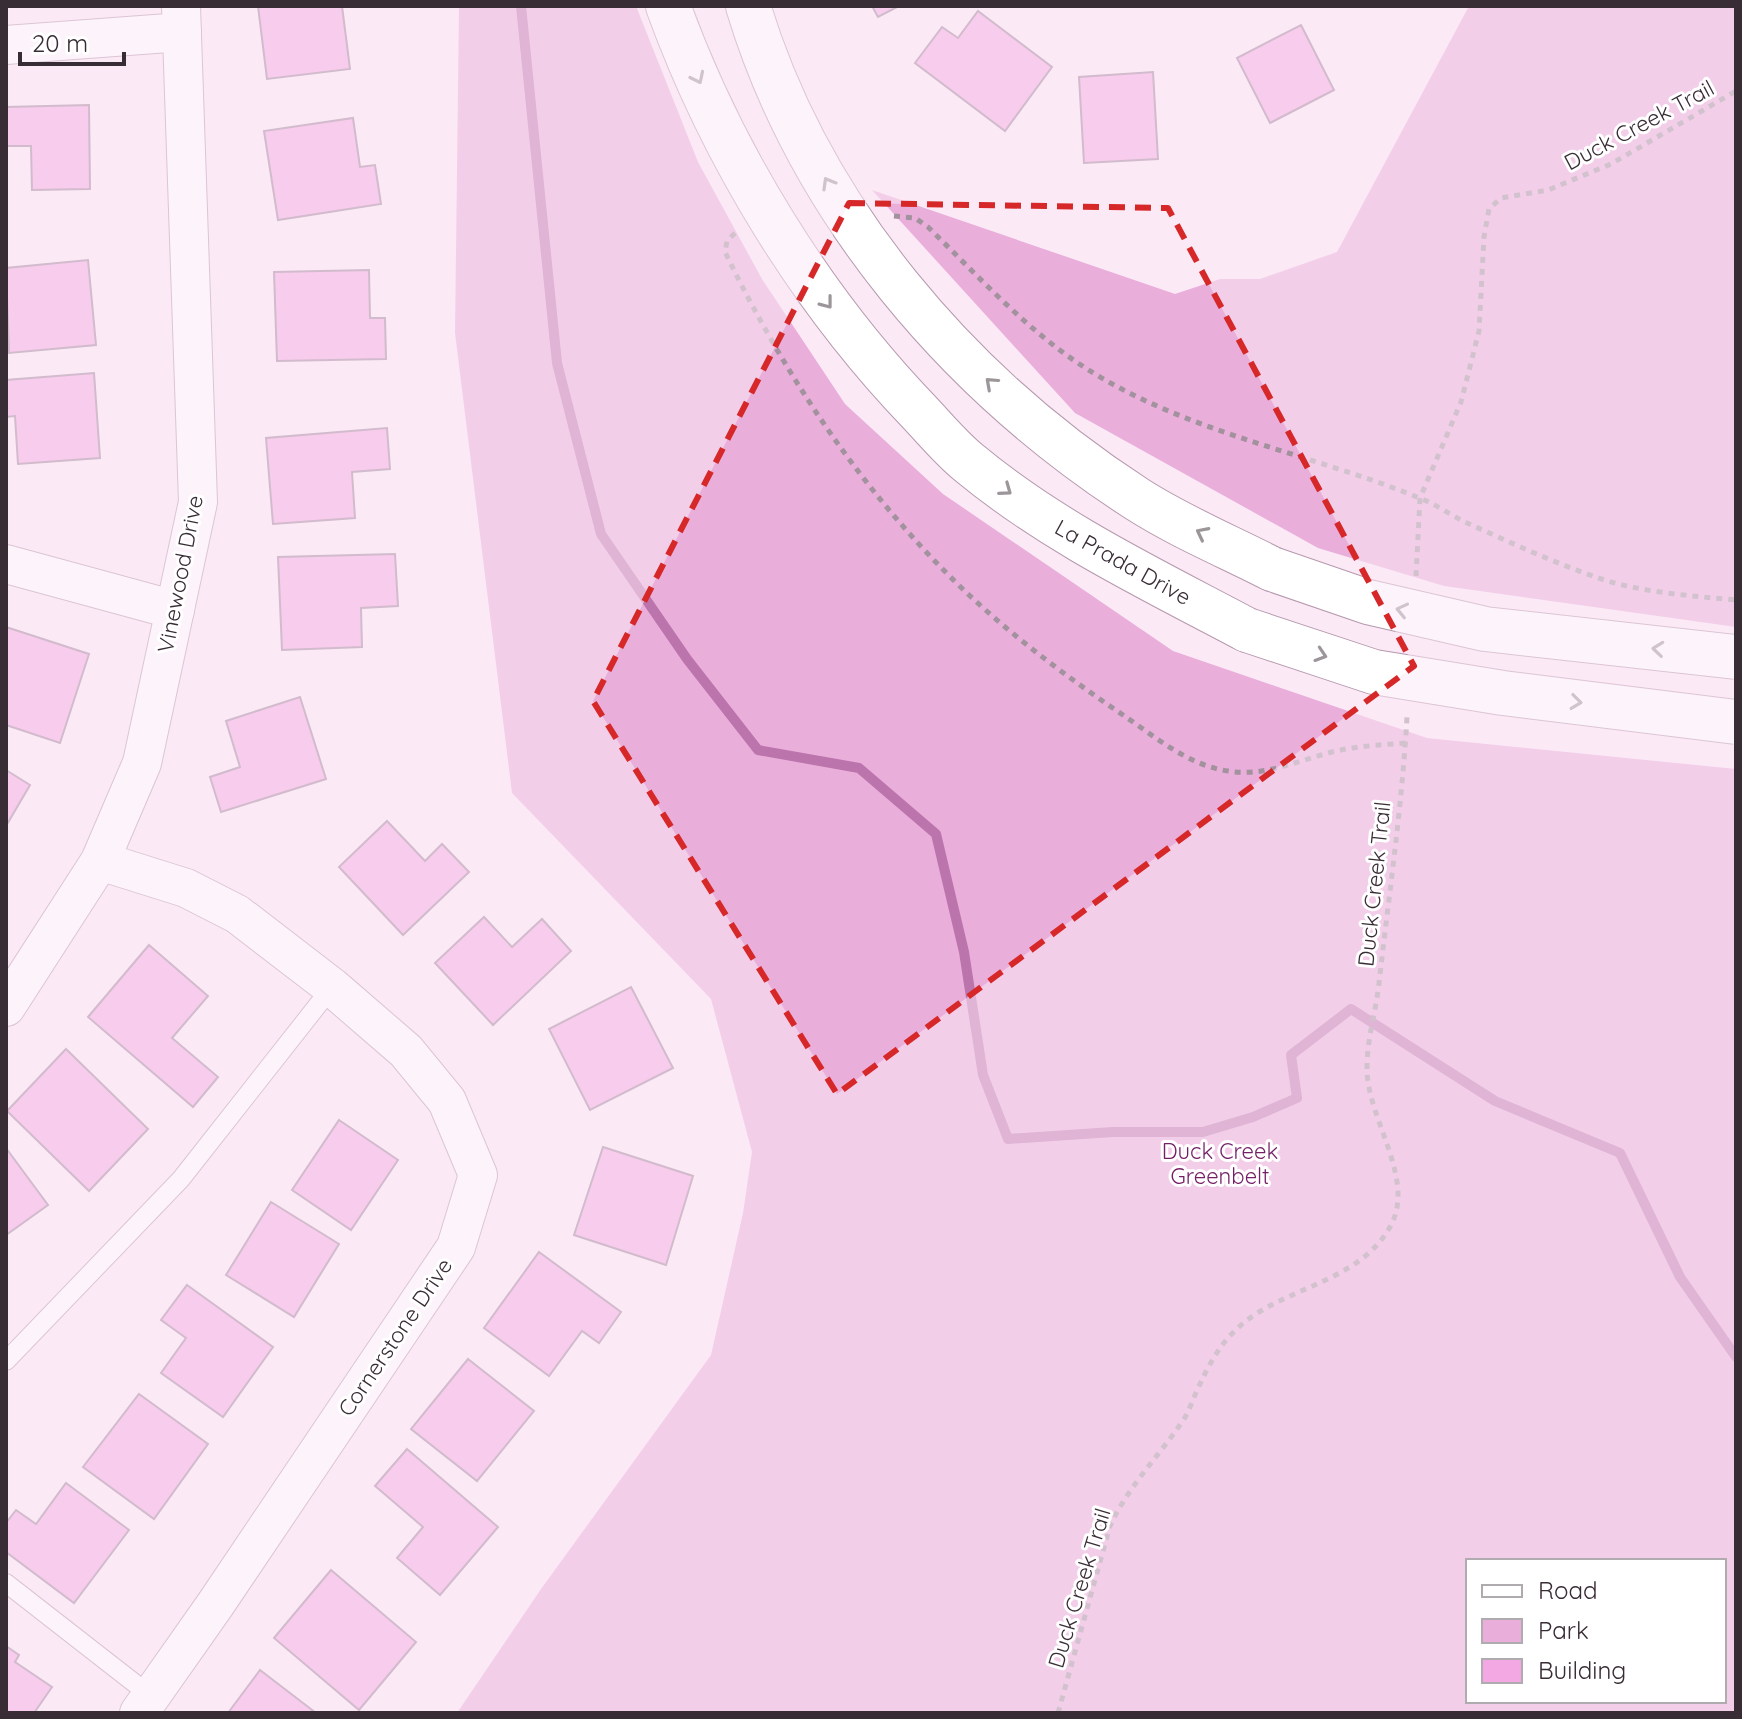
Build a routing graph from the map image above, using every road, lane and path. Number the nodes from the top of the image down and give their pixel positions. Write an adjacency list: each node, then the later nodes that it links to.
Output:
1 (668, 6): 15 (main road, La Prada Drive, one-way to 15, bridge)
2 (748, 6): 13 (main road, one-way to 2, bridge)
3 (182, 19): 4 (street); 12 (street, Vinewood Drive)
4 (6, 45)
5 (1736, 91): 8 (path, Duck Creek Trail)
6 (893, 215): 8 (path)
7 (738, 230): 16 (path)
8 (1420, 498): 10 (path, Duck Creek Trail); 11 (path)
9 (6, 564): 12 (street)
10 (1415, 590)
11 (1736, 600)
12 (175, 610): 17 (street, Vinewood Drive)
13 (1736, 657)
14 (1408, 712): 16 (path, Duck Creek Trail)
15 (1736, 722)
16 (1406, 743): 23 (path, Duck Creek Trail)
17 (100, 861): 18 (street, Cornerstone Drive); 19 (street, Vinewood Drive)
18 (332, 987): 20 (lane); 22 (street, Cornerstone Drive)
19 (6, 1007)
20 (6, 1361)
21 (6, 1583): 22 (lane)
22 (145, 1704)
23 (1058, 1713)

